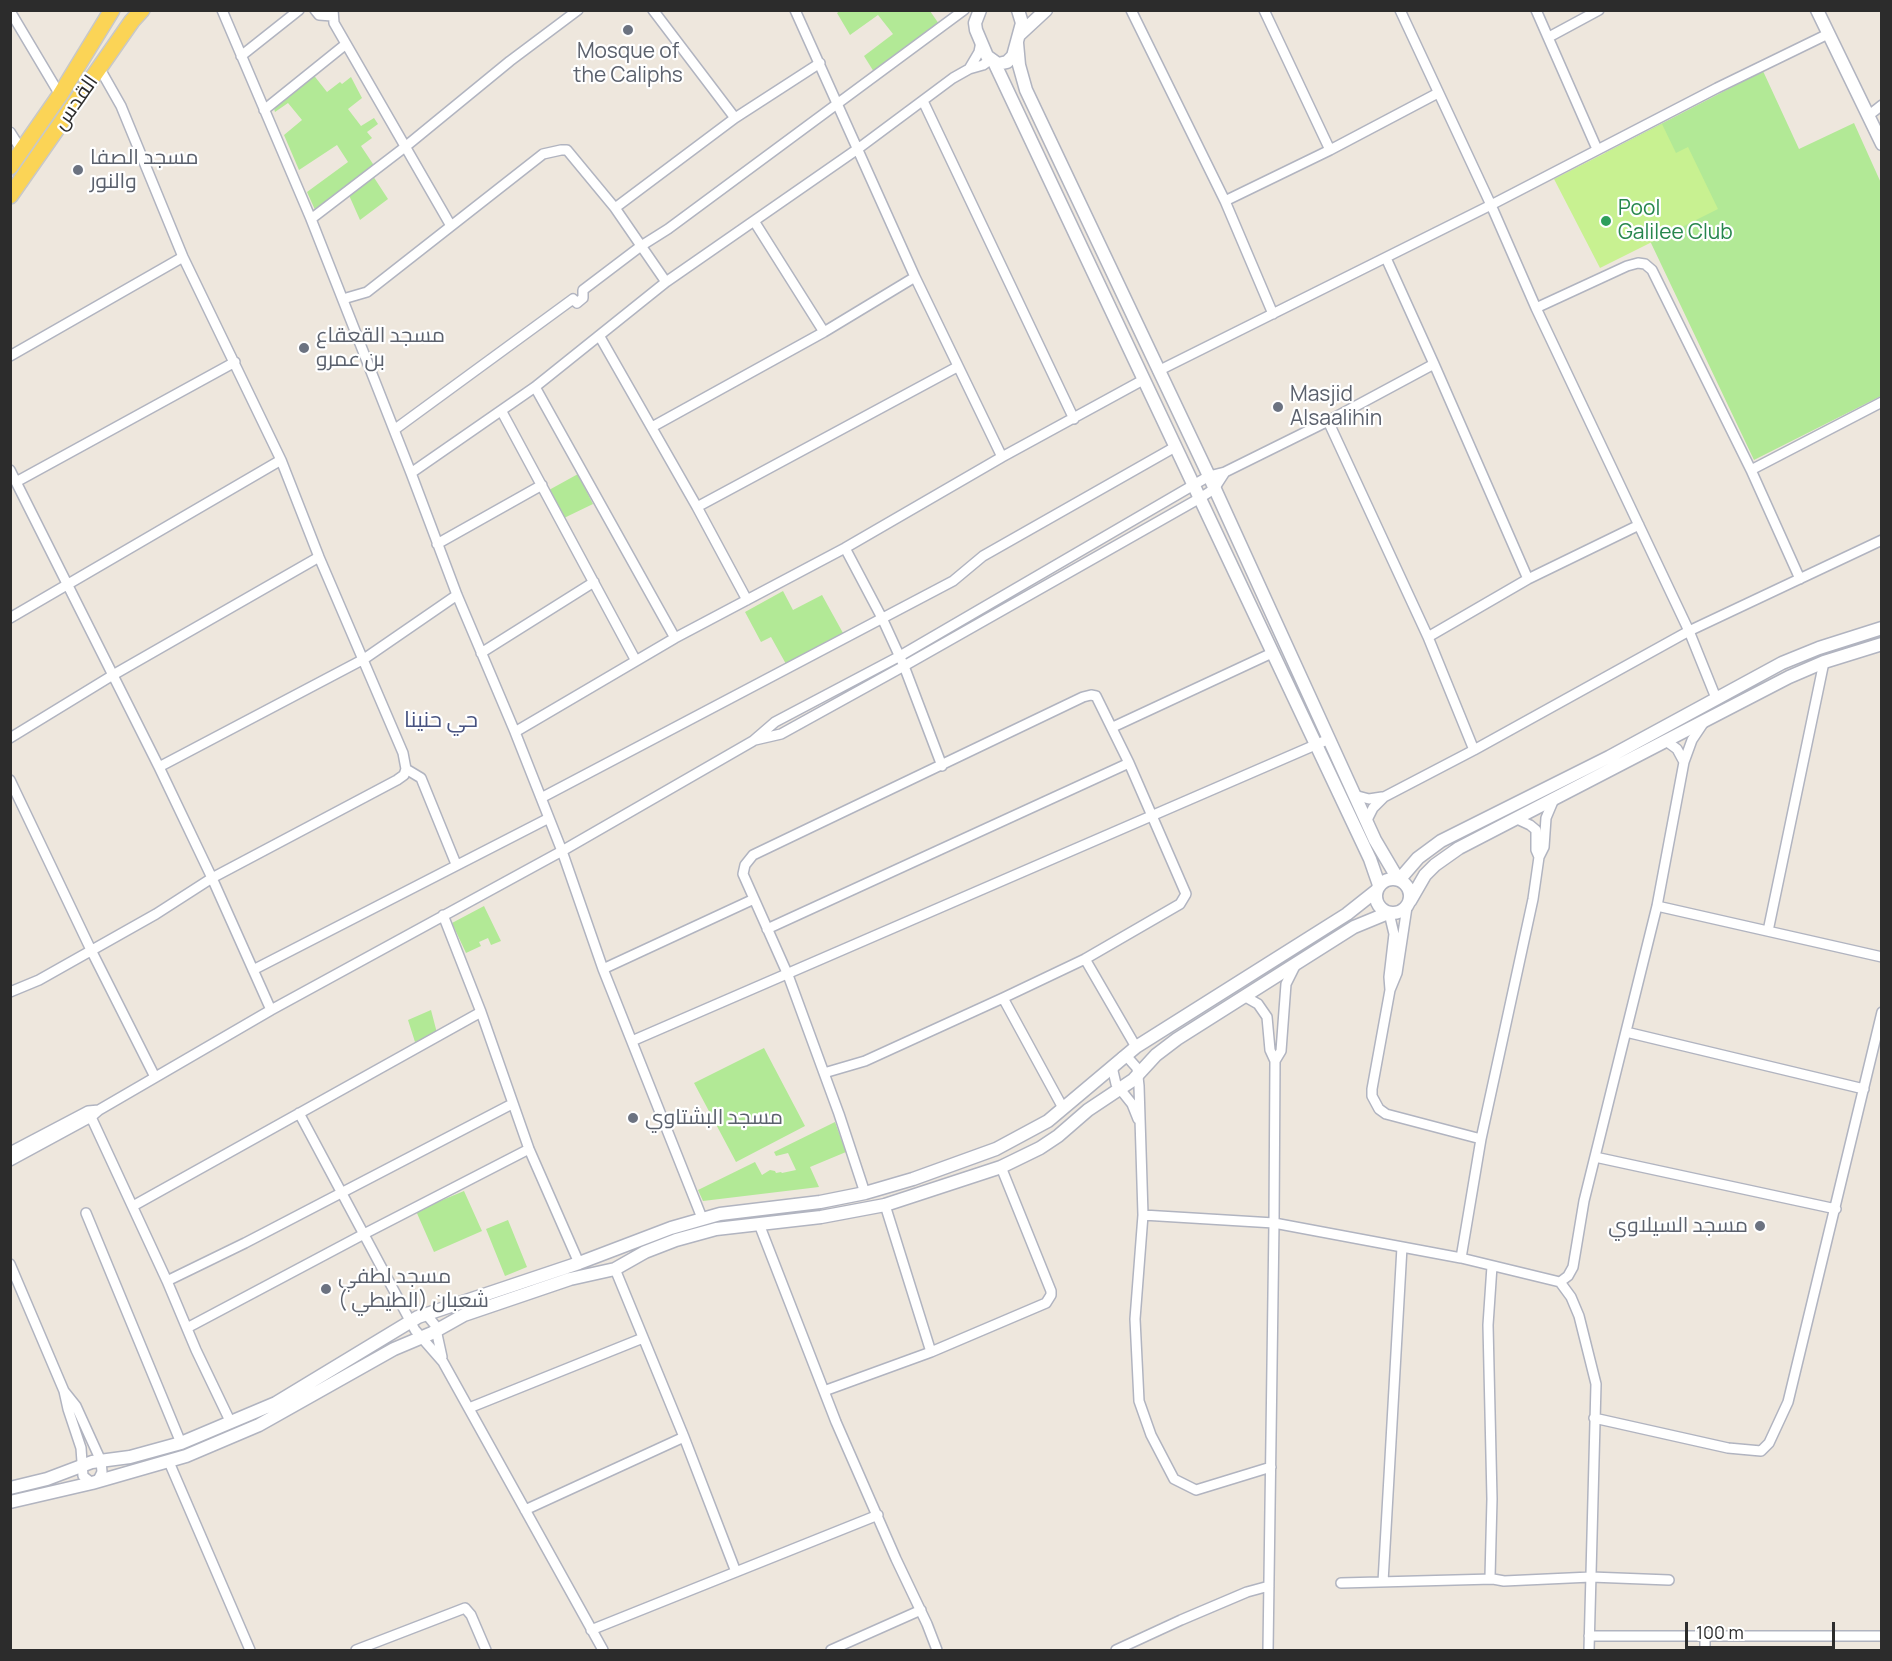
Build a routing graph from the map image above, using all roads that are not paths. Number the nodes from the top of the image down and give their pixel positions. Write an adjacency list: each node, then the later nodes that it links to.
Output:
1 (142, 10): 21 (main road, القدس)
2 (300, 10): 28 (street)
3 (315, 10): 20 (street)
4 (578, 10): 43 (street)
5 (653, 10): 40 (street)
6 (795, 10): 30 (street)
7 (964, 10): 36 (street)
8 (969, 10): 22 (street)
9 (980, 10): 22 (street)
10 (1018, 10): 25 (street)
11 (1046, 10): 25 (street)
12 (1131, 10): 50 (street)
13 (1264, 10): 46 (street)
14 (1400, 10): 33 (street)
15 (1536, 10): 24 (street)
16 (1599, 10): 24 (street)
17 (1817, 10): 23 (street)
18 (10, 11): 34 (street)
19 (222, 11): 28 (street)
20 (333, 13): 27 (street)
21 (114, 20): 31 (main road, القدس); 34 (main road, القدس)
22 (976, 30): 26 (street)
23 (1828, 34): 39 (street); 45 (street)
24 (1549, 37): 45 (street)
25 (1017, 39): 29 (street); 70 (street)
26 (981, 42): 29 (street); 32 (street)
27 (346, 44): 38 (street); 43 (street)
28 (241, 56): 38 (street)
29 (992, 61): 32 (street); 71 (street)
30 (820, 63): 36 (street); 40 (street)
31 (100, 69): 49 (main road, القدس); 57 (street)
32 (969, 69): 35 (street)
33 (1438, 93): 46 (street); 51 (street)
34 (60, 95): 47 (main road, القدس)
35 (923, 101): 44 (street); 75 (street)
36 (838, 102): 44 (street); 56 (street)
37 (1881, 105): 39 (street)
38 (264, 110): 53 (street)
39 (1868, 116): 42 (street)
40 (735, 118): 52 (street)
41 (10, 132): 47 (street)
42 (1881, 144)
43 (405, 147): 53 (street); 55 (street)
44 (858, 148): 54 (street); 59 (street)
45 (1597, 149): 51 (street)
46 (1330, 150): 50 (street)
47 (22, 151): 48 (main road, القدس)
48 (10, 167)
49 (10, 196)
50 (1225, 201): 63 (street)
51 (1491, 205): 58 (street); 62 (street)
52 (615, 208): 55 (street); 56 (street)
53 (311, 219): 61 (street)
54 (754, 221): 60 (street); 64 (street)
55 (452, 226): 61 (street)
56 (641, 246): 60 (street); 78 (street)
57 (183, 257): 66 (street); 67 (street)
58 (1386, 258): 63 (street); 68 (street)
59 (915, 277): 64 (street); 69 (street)
60 (666, 282): 65 (street)
61 (343, 299): 78 (street)
62 (1536, 308): 83 (street); 94 (street)
63 (1273, 314): 70 (street)
64 (824, 332): 77 (street)
65 (600, 337): 72 (street); 77 (street)
66 (10, 356)
67 (235, 362): 81 (street); 88 (street)
68 (1434, 364): 76 (street); 99 (street)
69 (957, 367): 80 (street); 93 (street)
70 (1158, 372): 86 (street)
71 (1143, 380): 75 (street); 79 (street)
72 (535, 387): 74 (street); 110 (street)
73 (1881, 402): 83 (street)
74 (502, 412): 84 (street); 87 (street)
75 (1074, 418): 80 (street)
76 (1328, 421): 85 (street); 109 (street)
77 (652, 427): 93 (street)
78 (394, 430): 84 (street)
79 (1175, 447): 89 (street); 106 (street)
80 (1002, 457): 97 (street)
81 (281, 460): 98 (street); 102 (street)
82 (10, 470): 88 (street)
83 (1751, 470): 100 (street)
84 (411, 472): 96 (street)
85 (1225, 472): 86 (street); 90 (street)
86 (1209, 476): 89 (street); 90 (street)
87 (542, 485): 96 (street); 101 (street)
88 (18, 486): 91 (street); 102 (street)
89 (1194, 486): 92 (street); 114 (street)
90 (1214, 489): 92 (street); 125 (street)
91 (10, 496)
92 (1200, 498): 113 (street); 118 (street)
93 (697, 507): 104 (street)
94 (1639, 525): 99 (street); 108 (street)
95 (1881, 540): 100 (street)
96 (438, 544): 103 (street)
97 (845, 548): 104 (street); 106 (street)
98 (320, 557): 115 (street); 119 (street)
99 (1528, 579): 109 (street)
100 (1800, 579): 108 (street)
101 (594, 582): 112 (street); 116 (street)
102 (67, 585): 105 (street); 119 (street)
103 (457, 595): 112 (street); 115 (street)
104 (747, 600): 110 (street)
105 (10, 618)
106 (882, 618): 114 (street); 138 (street)
107 (1881, 628): 120 (street)
108 (1689, 631): 120 (street); 129 (street)
109 (1428, 637): 129 (street)
110 (675, 638): 116 (street)
111 (1881, 644): 117 (street)
112 (482, 653): 123 (street)
113 (1272, 653): 122 (street); 128 (street)
114 (900, 656): 118 (street); 126 (street)
115 (364, 659): 133 (street); 134 (street)
116 (636, 661): 123 (street)
117 (1824, 662): 121 (street); 157 (street)
118 (904, 666): 126 (street); 132 (street)
119 (113, 675): 124 (street); 133 (street)
120 (1716, 698): 149 (street)
121 (1705, 721): 127 (street); 130 (street)
122 (1113, 727): 131 (street); 132 (street)
123 (515, 732): 138 (street)
124 (10, 738)
125 (1329, 739): 128 (street); 136 (street)
126 (753, 741): 145 (street)
127 (1666, 741): 130 (street); 139 (street)
128 (1315, 745): 140 (street); 141 (street)
129 (1474, 750): 137 (street)
130 (1684, 762): 153 (street)
131 (1129, 763): 141 (street); 156 (street)
132 (942, 766): 151 (street)
133 (159, 767): 148 (street)
134 (406, 769): 147 (street); 148 (street)
135 (10, 780): 158 (street)
136 (1354, 795): 137 (street); 140 (street); 144 (street)
137 (1384, 797): 144 (street)
138 (541, 798): 142 (street)
139 (1554, 799): 143 (street); 146 (street)
140 (1342, 800): 144 (street)
141 (1153, 817): 160 (street); 164 (street)
142 (549, 818): 145 (street); 147 (street)
143 (1517, 819): 146 (street); 152 (street)
144 (1361, 825): 149 (street); 150 (street)
145 (562, 851): 155 (street); 162 (street)
146 (1539, 857): 188 (street)
147 (456, 864): 163 (street)
148 (212, 878): 158 (street); 163 (street)
149 (1399, 880): 150 (street); 152 (street)
150 (1378, 888): 154 (street); 174 (street)
151 (754, 899): 156 (street); 162 (street)
152 (1408, 904): 154 (street); 165 (street)
153 (1657, 906): 157 (street); 172 (street)
154 (1388, 913): 161 (street); 165 (street)
155 (443, 915): 169 (street); 170 (street)
156 (767, 929): 164 (street)
157 (1768, 932): 159 (street)
158 (91, 951): 166 (street); 179 (street)
159 (1881, 957)
160 (1085, 959): 168 (street); 174 (street)
161 (1295, 965): 167 (street); 176 (street)
162 (603, 969): 173 (street)
163 (253, 970): 169 (street)
164 (788, 975): 173 (street); 177 (street)
165 (1390, 990): 188 (street)
166 (10, 993)
167 (1244, 996): 176 (street); 178 (street)
168 (1003, 998): 177 (street); 183 (street)
169 (271, 1010): 179 (street)
170 (481, 1012): 182 (street); 185 (street)
171 (1881, 1012): 181 (street)
172 (1626, 1032): 181 (street); 191 (street)
173 (632, 1041): 201 (street)
174 (1136, 1047): 175 (street)
175 (1118, 1061): 178 (street); 180 (street); 183 (street)
176 (1275, 1061): 202 (street)
177 (824, 1073): 195 (street)
178 (1138, 1074): 180 (street); 187 (street)
179 (155, 1077): 184 (street)
180 (1120, 1089): 187 (street); 193 (street)
181 (1864, 1089): 198 (street)
182 (512, 1104): 189 (street); 194 (street)
183 (1064, 1108): 195 (street)
184 (99, 1110): 186 (street); 190 (street)
185 (299, 1113): 194 (street); 197 (street)
186 (91, 1117): 192 (street); 197 (street)
187 (1139, 1121): 200 (street)
188 (1481, 1139): 207 (street)
189 (530, 1149): 204 (street); 208 (street)
190 (10, 1152)
191 (1595, 1157): 198 (street); 213 (street)
192 (10, 1161)
193 (1001, 1167): 196 (street); 220 (street)
194 (341, 1192): 204 (street); 212 (street)
195 (865, 1193): 201 (street)
196 (885, 1205): 203 (street); 220 (street)
197 (133, 1206): 212 (street)
198 (1836, 1209): 225 (street)
199 (86, 1213): 228 (street)
200 (1143, 1215): 202 (street); 232 (street)
201 (702, 1218): 206 (street)
202 (1274, 1223): 205 (street); 232 (street)
203 (759, 1224): 211 (street); 223 (street)
204 (364, 1234): 215 (street); 216 (street)
205 (1402, 1247): 207 (street); 242 (street)
206 (608, 1253): 208 (street); 211 (street); 211 (street)
207 (1461, 1258): 210 (street)
208 (579, 1263): 214 (street)
209 (10, 1264): 222 (street)
210 (1492, 1266): 213 (street); 240 (street)
211 (614, 1269): 217 (street); 219 (street)
212 (167, 1281): 216 (street)
213 (1560, 1282): 225 (street)
214 (426, 1314): 215 (street); 217 (street)
215 (411, 1321): 218 (street); 226 (street)
216 (187, 1328): 226 (street)
217 (436, 1330): 218 (street); 221 (street)
218 (421, 1338): 221 (street); 230 (street)
219 (643, 1338): 224 (street); 227 (street)
220 (931, 1352): 223 (street)
221 (443, 1362): 224 (street)
222 (64, 1390): 229 (street); 231 (street)
223 (824, 1391): 237 (street)
224 (469, 1408): 236 (street)
225 (1594, 1418): 239 (street)
226 (231, 1424): 228 (street)
227 (684, 1437): 236 (street); 238 (street)
228 (182, 1443): 229 (street)
229 (100, 1461): 231 (street); 233 (street)
230 (169, 1462): 233 (street); 250 (street)
231 (82, 1465): 233 (street); 234 (street)
232 (1270, 1467): 244 (street)
233 (95, 1482): 235 (street)
234 (10, 1488)
235 (10, 1502)
236 (525, 1510): 246 (street)
237 (878, 1515): 238 (street); 245 (street)
238 (736, 1572): 246 (street)
239 (1591, 1577): 240 (street); 241 (street); 248 (street)
240 (1493, 1580): 242 (street)
241 (1669, 1580)
242 (1383, 1582): 243 (street)
243 (1341, 1583)
244 (1269, 1586): 256 (street); 257 (street)
245 (921, 1610): 254 (street); 255 (street)
246 (591, 1630): 253 (street)
247 (1705, 1635): 248 (street); 249 (street); 259 (street)
248 (1589, 1636): 258 (street)
249 (1881, 1636)
250 (250, 1650)
251 (356, 1650): 252 (street)
252 (486, 1650)
253 (603, 1650)
254 (831, 1650)
255 (937, 1650)
256 (1116, 1650)
257 (1268, 1650)
258 (1589, 1650)
259 (1705, 1650)

